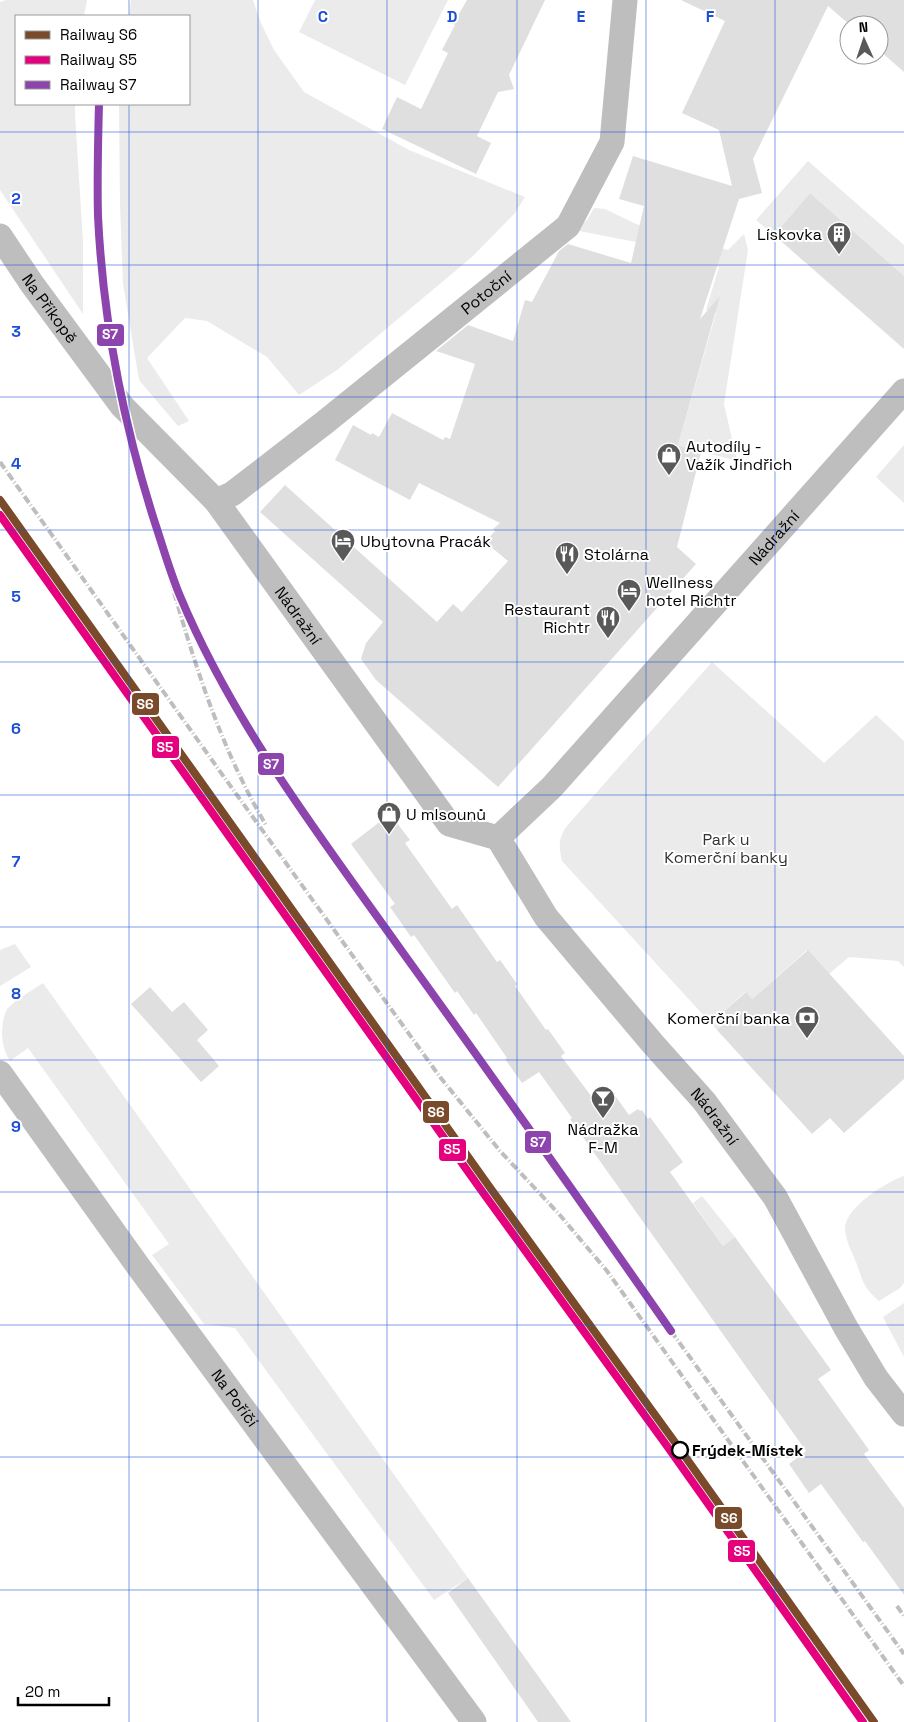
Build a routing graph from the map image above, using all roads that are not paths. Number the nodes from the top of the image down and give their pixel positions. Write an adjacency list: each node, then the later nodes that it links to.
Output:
1 (625, 0): 5 (street, Potoční)
2 (0, 236): 3 (street, Na Příkopě)
3 (101, 379): 5 (street, Nádražní)
4 (904, 391): 6 (street, Nádražní)
5 (216, 501): 6 (street, Nádražní)
6 (498, 838): 8 (street, Nádražní)
7 (0, 1073): 9 (street, Na Poříčí)
8 (904, 1414)
9 (474, 1722)

